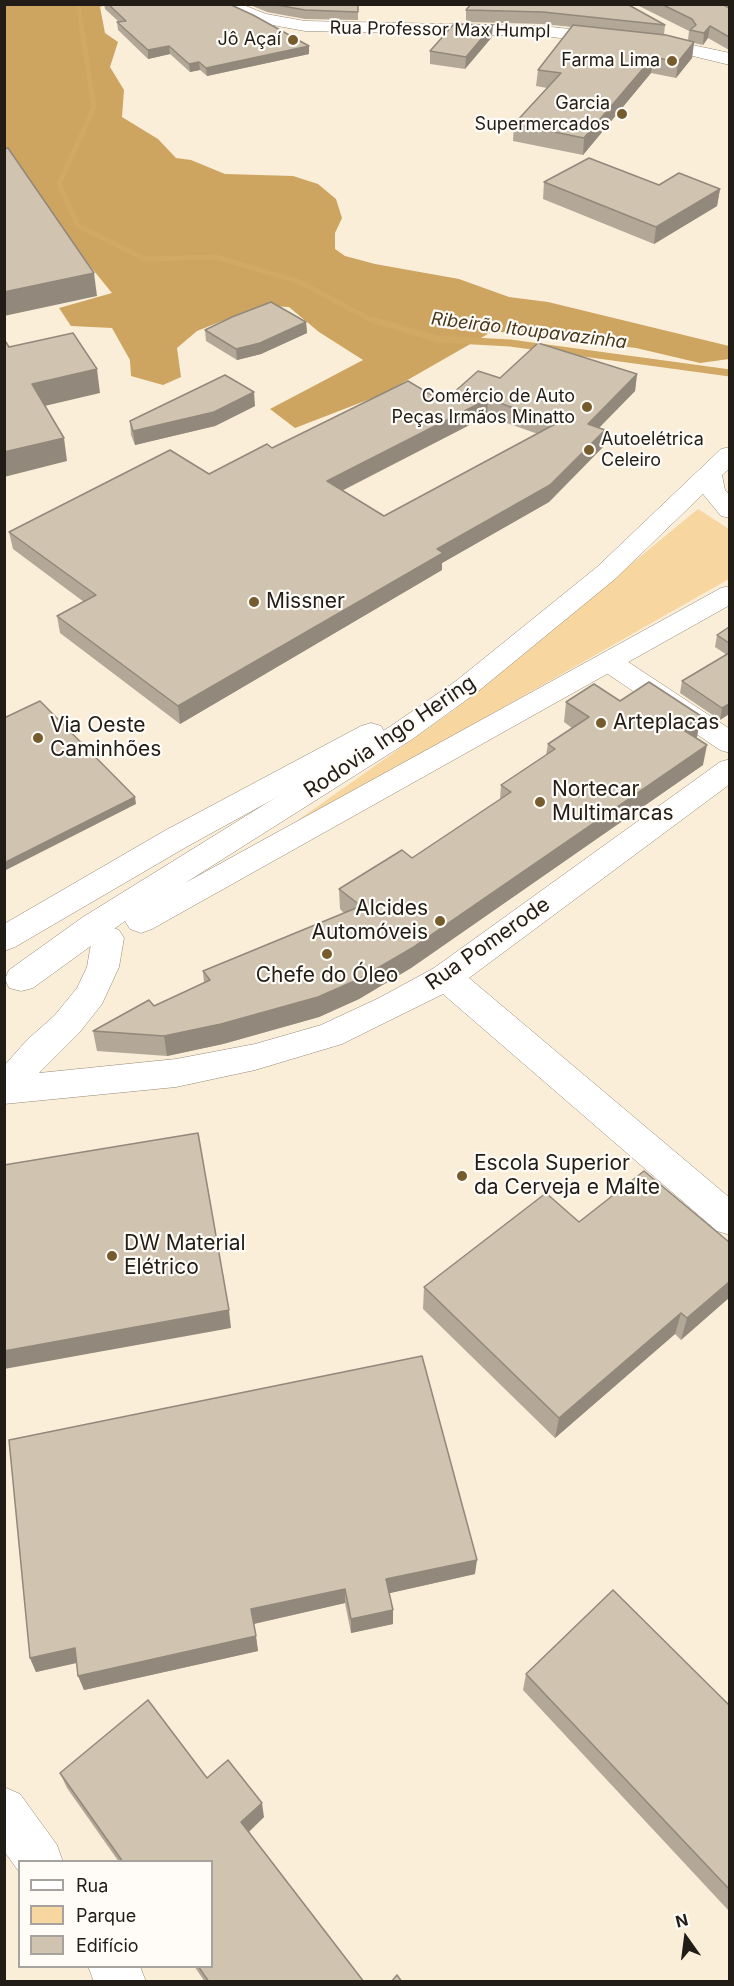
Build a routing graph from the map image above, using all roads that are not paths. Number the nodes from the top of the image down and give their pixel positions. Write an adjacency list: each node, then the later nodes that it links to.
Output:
1 (223, 4): 3 (main road, Rua Professor Max Humpl)
2 (661, 26): 3 (main road)
3 (722, 57)
4 (720, 464): 5 (main road); 14 (main road, Rodovia Ingo Hering)
5 (729, 511)
6 (729, 594): 7 (main road, Rodovia Ingo Hering)
7 (609, 662): 9 (main road); 11 (main road, Rodovia Ingo Hering)
8 (371, 733): 12 (main road, Rodovia Ingo Hering)
9 (729, 742)
10 (729, 769): 13 (main road, Rua Pomerode)
11 (108, 938): 14 (main road, Rodovia Ingo Hering); 15 (main road)
12 (4, 939)
13 (446, 977): 15 (main road, Rua Pomerode); 16 (main road)
14 (13, 984)
15 (4, 1090)
16 (729, 1220)
17 (4, 1810): 18 (main road)
18 (39, 1860)
19 (113, 1968): 20 (main road)
20 (122, 1982)

